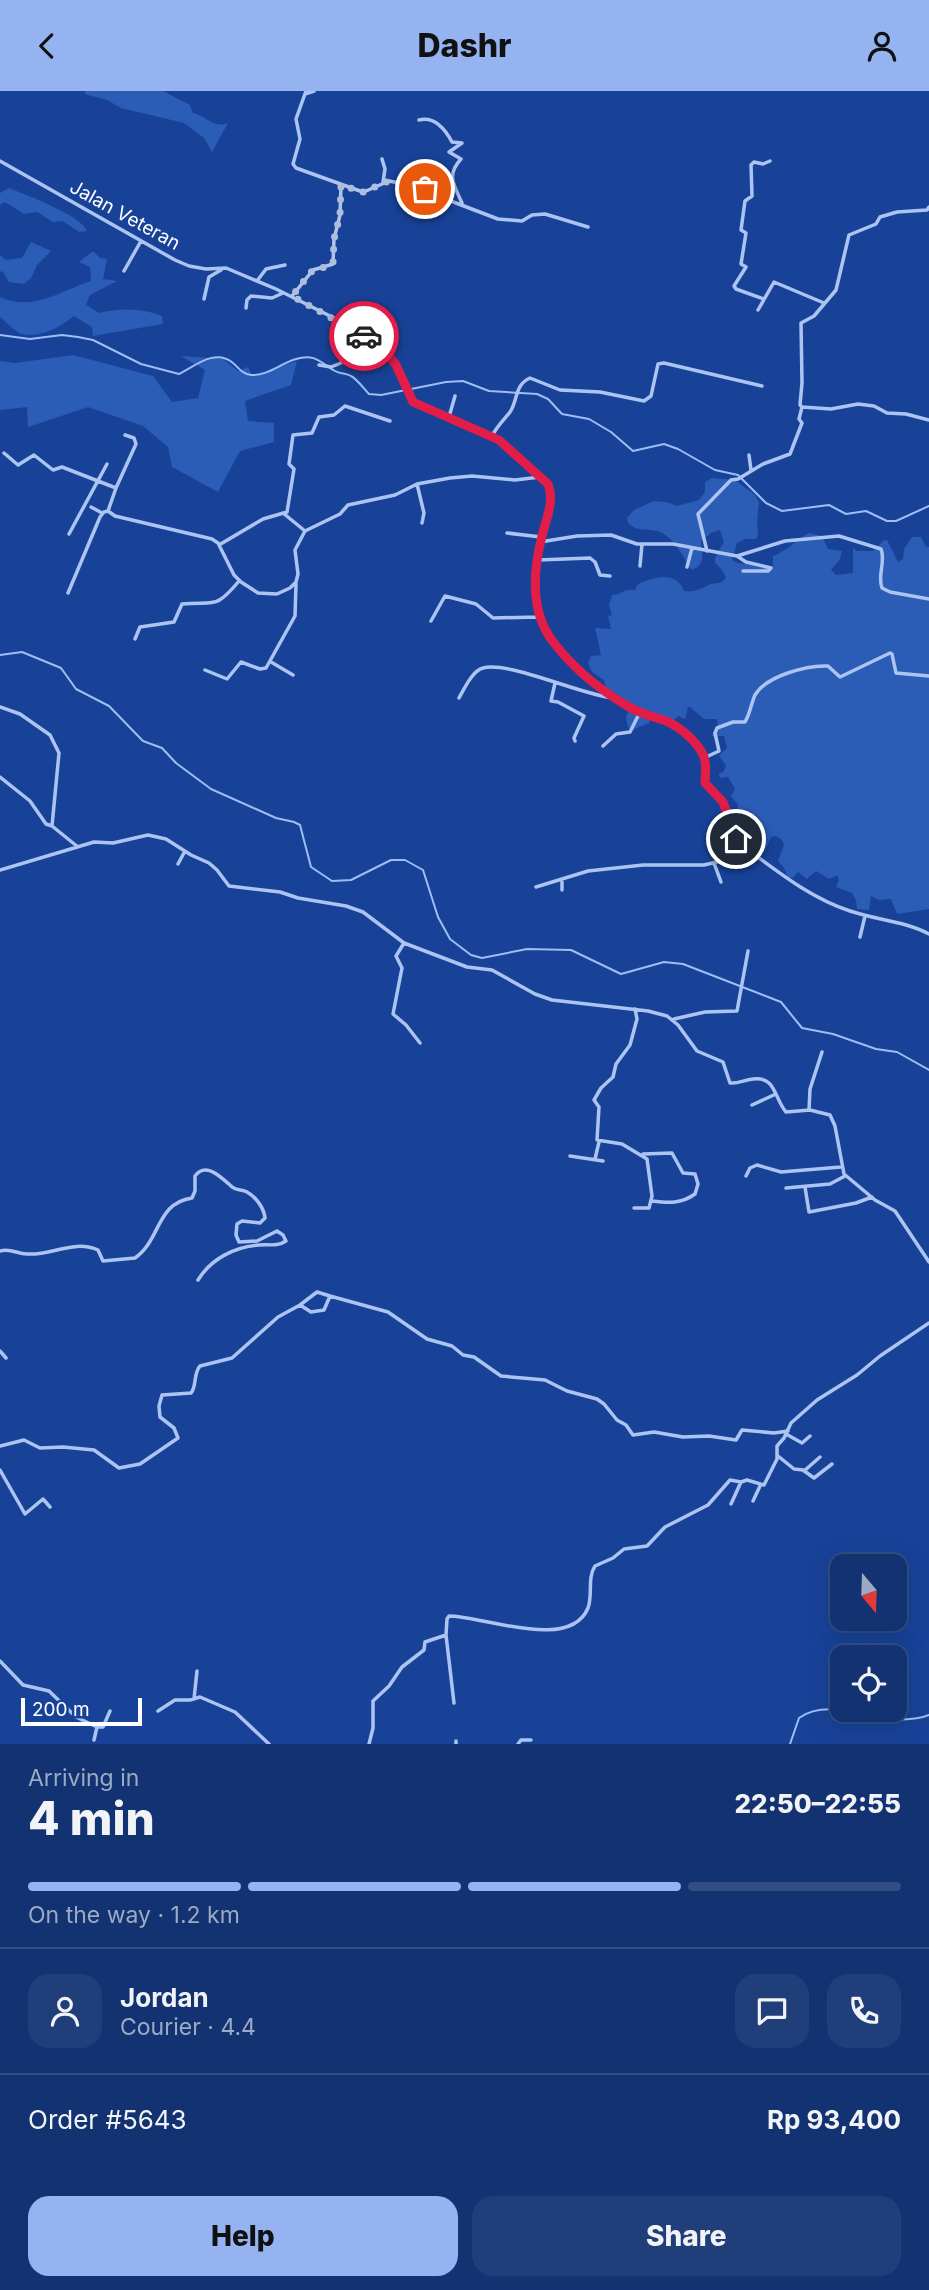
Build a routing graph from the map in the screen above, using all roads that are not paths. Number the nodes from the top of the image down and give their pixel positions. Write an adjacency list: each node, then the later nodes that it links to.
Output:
1 (314, 91): 2 (street)
2 (305, 92): 8 (street)
3 (419, 120): 9 (street)
4 (382, 159): 7 (street)
5 (770, 161): 20 (street)
6 (0, 162): 12 (street, Jalan Veteran)
7 (383, 182): 8 (street); 9 (street)
8 (341, 185): 18 (street)
9 (462, 203): 11 (street)
10 (929, 207): 21 (street)
11 (588, 227)
12 (141, 241): 14 (street, Jalan Veteran); 15 (street)
13 (285, 265): 16 (street)
14 (226, 268): 16 (street, Jalan Veteran); 19 (street)
15 (124, 271)
16 (257, 281): 17 (street, Jalan Veteran)
17 (283, 293): 18 (street, Jalan Veteran); 22 (street)
18 (292, 296): 24 (street, Jalan Veteran)
19 (204, 299)
20 (764, 299): 21 (street); 23 (street)
21 (824, 303): 28 (street)
22 (246, 308)
23 (758, 310)
24 (346, 324): 25 (street); 29 (street, Jalan Veteran)
25 (319, 365)
26 (762, 386): 33 (street)
27 (455, 396): 29 (street)
28 (802, 407): 30 (street); 37 (street)
29 (449, 417): 33 (street, Jalan Veteran)
30 (929, 420)
31 (390, 421): 45 (street)
32 (125, 435): 41 (street)
33 (492, 436): 38 (street, Jalan Veteran)
34 (4, 453): 39 (street)
35 (749, 455): 37 (street)
36 (107, 464): 39 (street)
37 (751, 470): 54 (street)
38 (542, 476): 40 (street); 50 (street)
39 (98, 481): 41 (street); 49 (street)
40 (416, 484): 46 (street); 47 (street)
41 (116, 488): 43 (street)
42 (91, 507): 44 (street)
43 (108, 512): 44 (street); 52 (street)
44 (102, 513): 63 (street)
45 (283, 513): 47 (street); 52 (street)
46 (422, 523)
47 (305, 530): 62 (street)
48 (507, 533): 50 (street)
49 (69, 534)
50 (541, 540): 51 (street); 56 (street)
51 (642, 544): 53 (street); 57 (street)
52 (219, 545): 61 (street)
53 (692, 548): 54 (street); 58 (street)
54 (707, 551): 55 (street)
55 (737, 556): 59 (street); 64 (street)
56 (538, 560): 60 (street); 65 (street)
57 (640, 566)
58 (687, 567)
59 (743, 571)
60 (610, 576)
61 (239, 581): 62 (street); 67 (street)
62 (296, 582): 68 (street)
63 (68, 593)
64 (929, 599)
65 (538, 617): 66 (street); 74 (street)
66 (431, 621)
67 (135, 639)
68 (271, 661): 69 (street); 70 (street)
69 (205, 670)
70 (293, 675)
71 (929, 676): 79 (street)
72 (555, 683): 73 (street); 74 (street); 77 (street)
73 (459, 698)
74 (615, 698): 76 (street)
75 (0, 707): 81 (street)
76 (640, 712): 78 (street); 79 (street)
77 (575, 741)
78 (603, 746)
79 (704, 758): 82 (street)
80 (0, 777): 81 (street)
81 (52, 826): 83 (street)
82 (743, 846): 85 (street); 92 (street)
83 (78, 847): 84 (street); 87 (street)
84 (185, 851): 86 (street); 95 (street)
85 (714, 863): 88 (street); 89 (street)
86 (178, 864)
87 (0, 870)
88 (562, 879): 90 (street); 91 (street)
89 (721, 882)
90 (536, 887)
91 (562, 890)
92 (865, 916): 93 (street); 94 (street)
93 (929, 934)
94 (860, 937)
95 (404, 943): 97 (street); 99 (street)
96 (748, 951): 98 (street)
97 (635, 1009): 98 (street); 104 (street)
98 (673, 1019): 101 (street)
99 (420, 1043)
100 (821, 1052): 103 (street)
101 (776, 1094): 102 (street); 103 (street)
102 (751, 1105)
103 (809, 1111): 109 (street)
104 (599, 1142): 105 (street); 107 (street)
105 (643, 1154): 115 (street); 115 (street)
106 (570, 1156): 107 (street)
107 (595, 1159): 108 (street)
108 (603, 1161)
109 (841, 1167): 110 (street); 111 (street)
110 (845, 1176): 112 (street); 114 (street)
111 (746, 1177)
112 (805, 1187): 113 (street); 114 (street)
113 (786, 1188)
114 (872, 1196): 118 (street)
115 (652, 1201): 116 (street)
116 (634, 1208)
117 (0, 1251): 119 (street)
118 (929, 1262)
119 (198, 1280)
120 (330, 1296): 121 (street); 121 (street); 125 (street)
121 (300, 1305): 127 (street)
122 (929, 1323): 125 (street)
123 (0, 1351): 124 (street)
124 (6, 1359)
125 (787, 1433): 126 (street); 128 (street)
126 (810, 1436)
127 (0, 1447)
128 (778, 1456): 132 (street); 134 (street)
129 (821, 1457): 132 (street)
130 (832, 1464): 132 (street)
131 (0, 1470): 137 (street)
132 (804, 1471)
133 (741, 1482): 134 (street); 136 (street); 138 (street)
134 (760, 1486): 135 (street)
135 (753, 1501)
136 (731, 1504)
137 (50, 1507)
138 (446, 1635): 142 (street); 149 (street)
139 (0, 1661): 145 (street)
140 (197, 1671): 141 (street)
141 (194, 1699): 144 (street); 148 (street)
142 (454, 1703)
143 (110, 1711): 145 (street)
144 (158, 1711)
145 (97, 1727): 146 (street)
146 (94, 1740)
147 (531, 1740): 150 (street)
148 (269, 1744)
149 (369, 1744)
150 (518, 1744)

